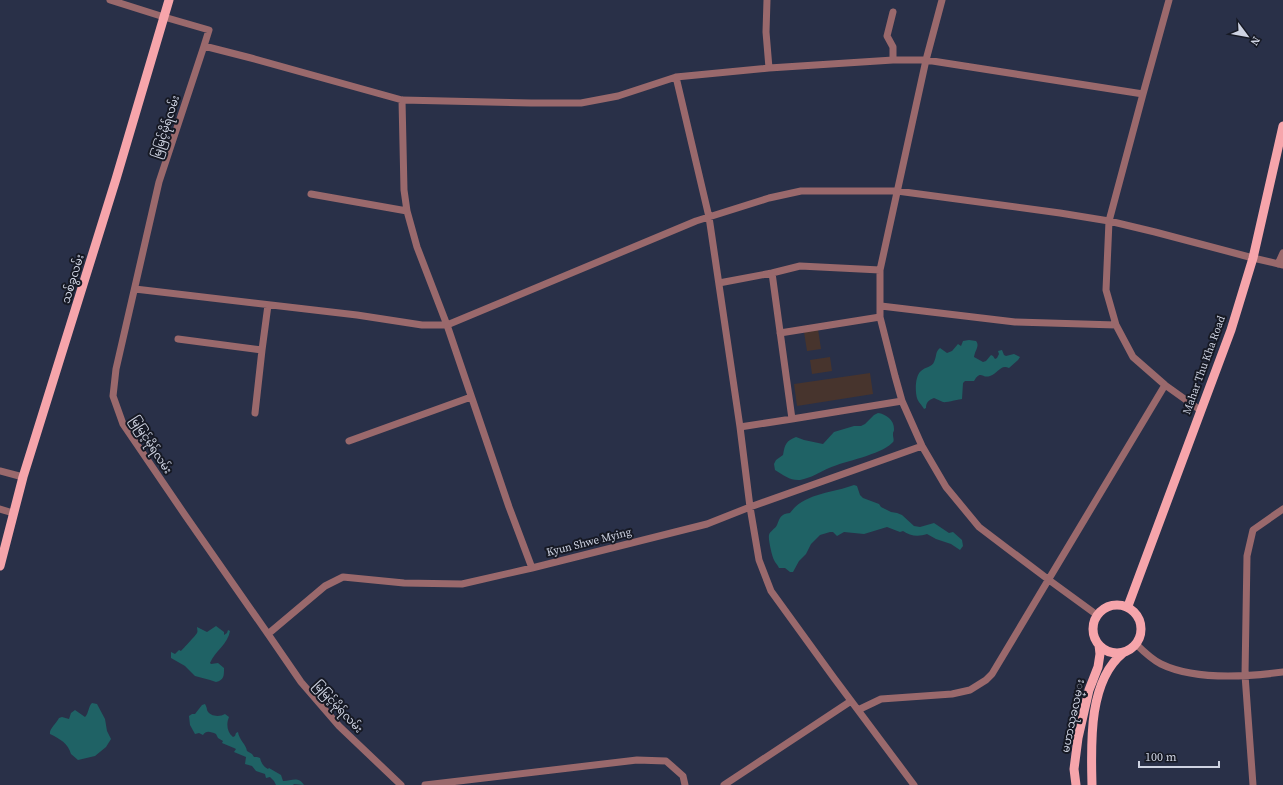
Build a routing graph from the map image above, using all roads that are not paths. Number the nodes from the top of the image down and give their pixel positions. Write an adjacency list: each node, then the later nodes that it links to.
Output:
1 (110, 0): 7 (street)
2 (169, 0): 7 (main road, သစ်ခွလမ်း)
3 (766, 0): 11 (street)
4 (942, 0): 10 (street)
5 (1169, 0): 13 (street)
6 (893, 12): 9 (street)
7 (164, 17): 8 (street, မြမြင့်မိုရ်လမ်း); 46 (main road, သစ်ခွလမ်း)
8 (204, 46): 14 (street); 27 (street, မြမြင့်မိုရ်လမ်း)
9 (893, 60): 10 (street); 11 (street)
10 (926, 60): 13 (street); 16 (street)
11 (769, 68): 12 (street)
12 (676, 77): 14 (street); 19 (street)
13 (1143, 94): 20 (street)
14 (402, 100): 18 (street)
15 (1283, 126): 22 (main road, Mahar Thu Kha Road)
16 (897, 191): 19 (street); 20 (street); 24 (street)
17 (311, 194): 18 (street)
18 (407, 211): 31 (street)
19 (709, 217): 26 (street); 31 (street)
20 (1109, 221): 22 (street); 32 (street)
21 (1283, 253): 23 (street)
22 (1253, 258): 23 (street); 39 (main road, Mahar Thu Kha Road)
23 (1280, 264)
24 (880, 270): 25 (street); 29 (street)
25 (772, 273): 26 (street); 33 (street)
26 (719, 283): 42 (street)
27 (135, 288): 28 (street); 56 (street, မြမြင့်မိုရ်လမ်း)
28 (268, 306): 31 (street); 35 (street)
29 (881, 306): 30 (street); 32 (street)
30 (880, 317): 33 (street); 38 (street)
31 (447, 325): 37 (street)
32 (1116, 325): 36 (street)
33 (780, 333): 41 (street)
34 (178, 339): 35 (street)
35 (262, 350): 40 (street)
36 (1165, 385): 39 (street); 53 (street)
37 (471, 397): 43 (street); 52 (street)
38 (902, 401): 41 (street); 44 (street)
39 (1200, 410): 54 (main road, Mahar Thu Kha Road)
40 (256, 413)
41 (792, 419): 42 (street)
42 (740, 427): 47 (street)
43 (350, 440)
44 (922, 446): 47 (street, Kyun Shwe Mying); 53 (street)
45 (0, 470): 46 (street)
46 (23, 477): 50 (main road, သစ်ခွလမ်း)
47 (750, 507): 52 (street, Kyun Shwe Mying); 62 (street)
48 (0, 509): 50 (street)
49 (1283, 509): 61 (street)
50 (13, 513): 51 (main road, သစ်ခွလမ်း)
51 (0, 566)
52 (532, 568): 56 (street, Kyun Shwe Mying)
53 (1049, 580): 55 (street); 63 (street)
54 (1128, 606): 55 (main road); 57 (main road)
55 (1097, 615): 58 (main road)
56 (268, 634): 64 (street, မြမြင့်မိုရ်လမ်း)
57 (1136, 644): 59 (main road); 61 (street)
58 (1099, 645): 59 (main road); 69 (main road, မဟာသုခလမ္း)
59 (1122, 653): 70 (main road, မဟာသုခလမ္း)
60 (1283, 672): 61 (street)
61 (1245, 675): 71 (street)
62 (851, 701): 63 (street); 67 (street)
63 (858, 710): 68 (street)
64 (401, 785)
65 (425, 785): 66 (street)
66 (685, 785)
67 (724, 785)
68 (914, 785)
69 (1076, 785)
70 (1092, 785)
71 (1253, 785)

